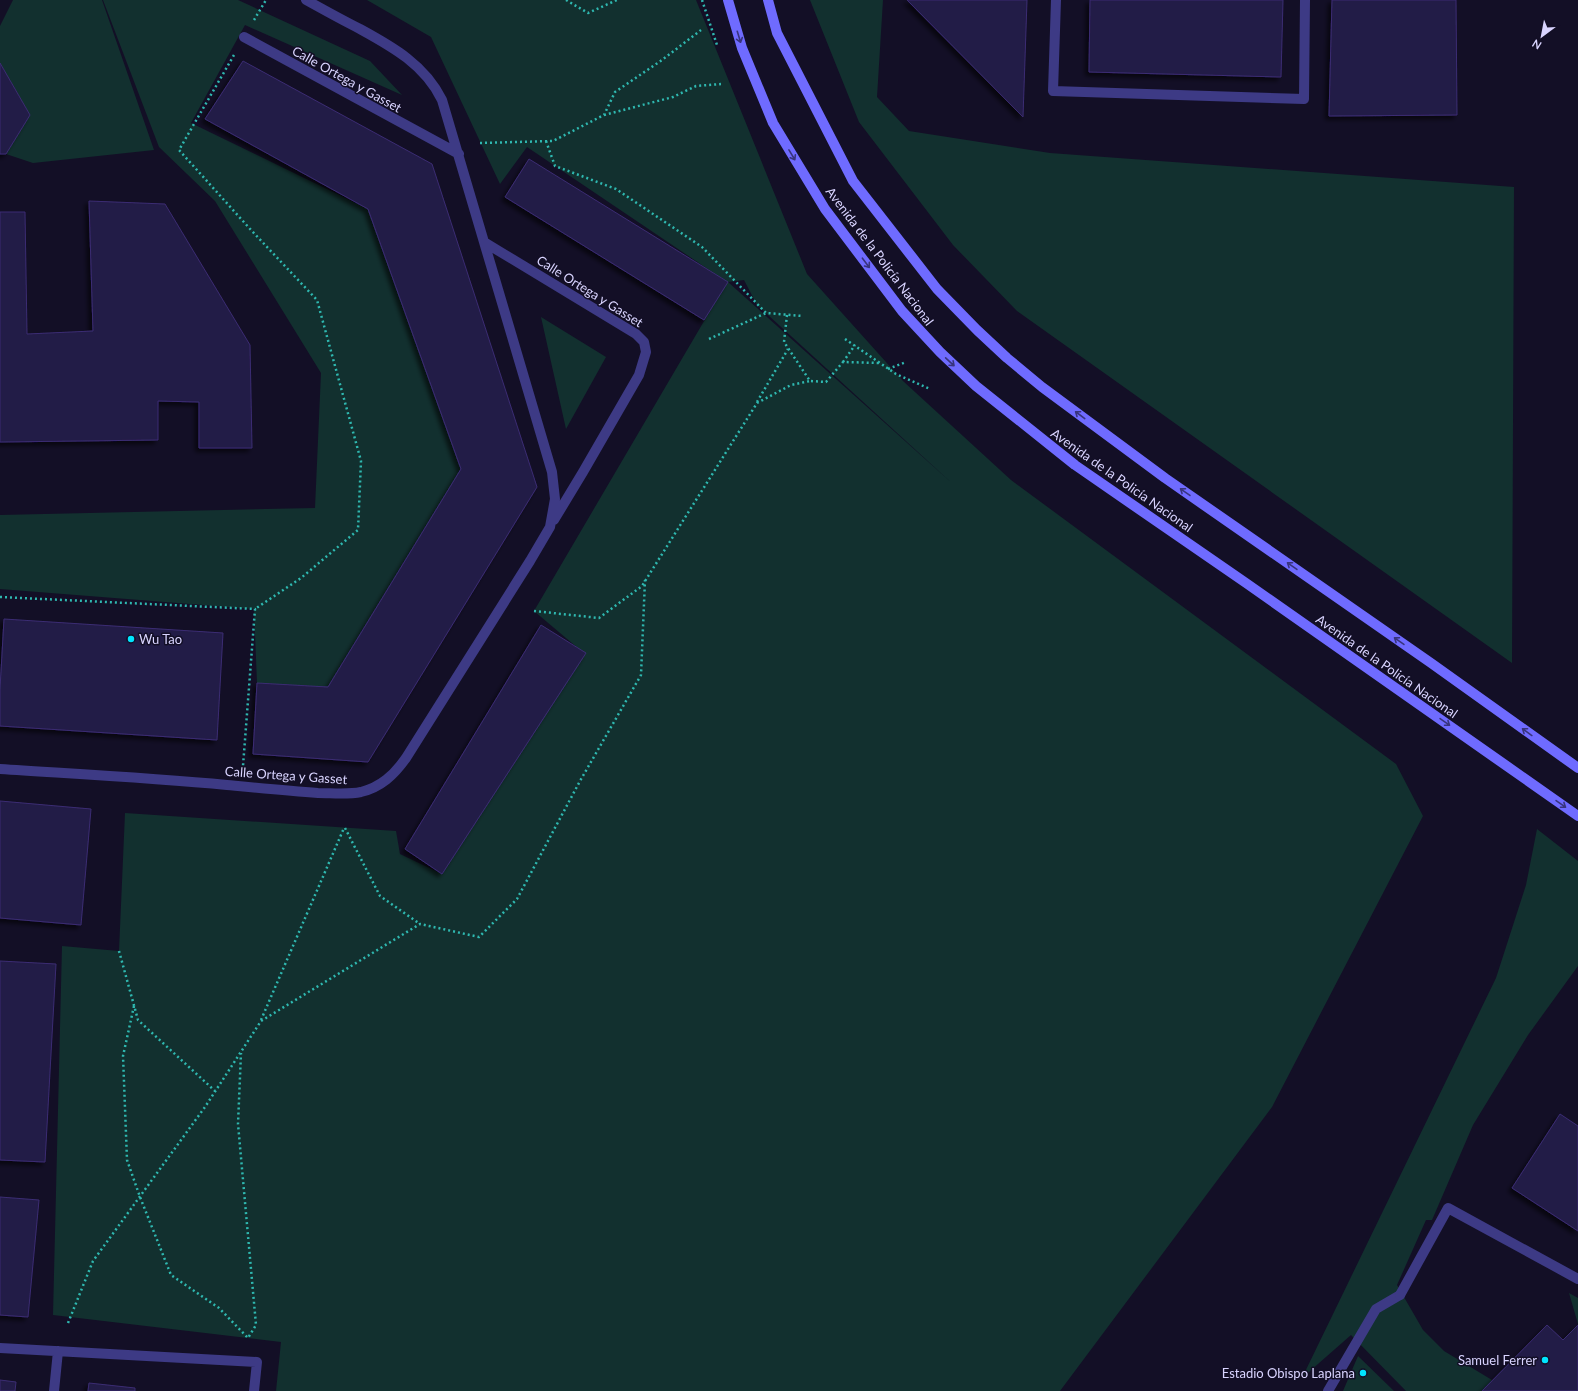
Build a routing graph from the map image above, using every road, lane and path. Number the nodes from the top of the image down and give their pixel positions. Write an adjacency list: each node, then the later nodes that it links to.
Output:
1 (266, 0): 10 (path)
2 (306, 0): 15 (street, Calle Ortega y Gasset)
3 (566, 0): 4 (path)
4 (617, 0)
5 (728, 0): 39 (main road, Avenida de la Policía Nacional, one-way to 39)
6 (768, 0): 37 (main road, Avenida de la Policía Nacional, one-way to 6)
7 (1056, 0): 8 (street)
8 (1305, 0)
9 (701, 30): 12 (path)
10 (244, 37): 15 (street, Calle Ortega y Gasset); 34 (path)
11 (721, 84): 12 (path)
12 (604, 115): 13 (path)
13 (546, 140): 14 (path); 17 (path)
14 (480, 143)
15 (459, 154): 16 (street, Calle Ortega y Gasset)
16 (484, 242): 31 (street, Calle Ortega y Gasset); 31 (street, Calle Ortega y Gasset)
17 (766, 313): 18 (path); 20 (path)
18 (787, 314): 19 (path); 23 (path)
19 (803, 316)
20 (709, 339)
21 (846, 339): 22 (path)
22 (855, 345): 24 (path); 26 (path)
23 (788, 349): 28 (path); 30 (path)
24 (843, 362): 26 (path); 28 (path)
25 (906, 362): 27 (path)
26 (880, 364): 27 (path)
27 (888, 369): 29 (path)
28 (810, 381): 30 (path)
29 (930, 389)
30 (757, 403): 32 (path)
31 (550, 527): 38 (street, Calle Ortega y Gasset)
32 (645, 580): 35 (path); 40 (path)
33 (0, 597): 34 (path)
34 (255, 609): 38 (path)
35 (534, 611)
36 (0, 768): 38 (street, Calle Ortega y Gasset)
37 (1578, 768)
38 (242, 786)
39 (1578, 816)
40 (420, 924): 43 (path); 43 (path)
41 (119, 951): 42 (path)
42 (134, 1006): 45 (path); 46 (path)
43 (261, 1021): 44 (path)
44 (241, 1052): 45 (path); 46 (path)
45 (215, 1091): 46 (path)
46 (140, 1197): 48 (path)
47 (1578, 1279): 53 (street)
48 (68, 1323)
49 (0, 1348): 50 (street)
50 (58, 1351): 51 (street); 52 (street)
51 (54, 1391)
52 (254, 1391)
53 (1328, 1391)

